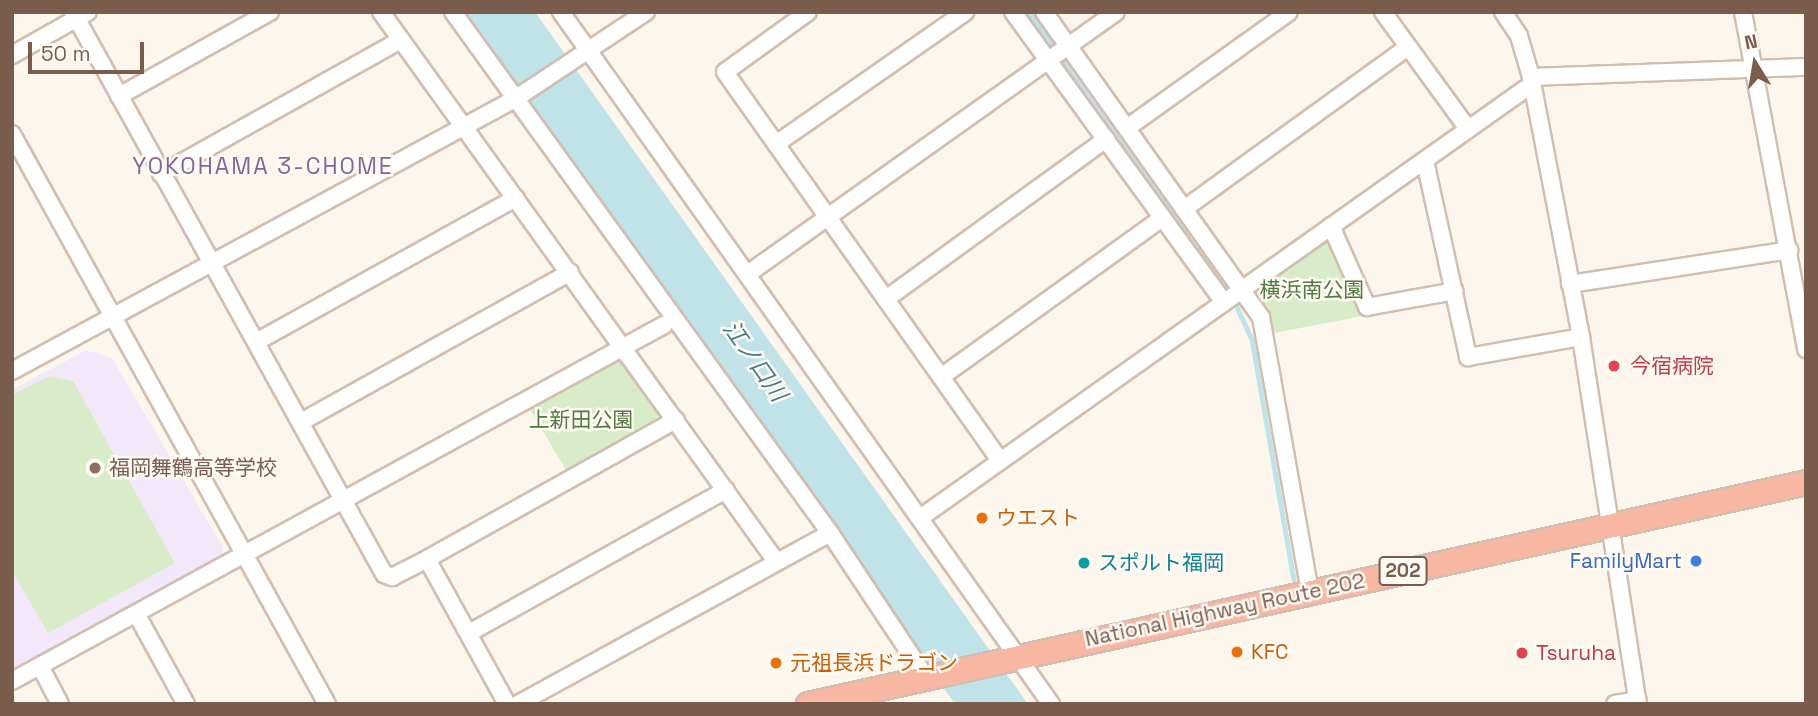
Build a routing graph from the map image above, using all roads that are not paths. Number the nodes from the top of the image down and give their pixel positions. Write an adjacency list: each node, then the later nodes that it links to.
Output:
1 (270, 12): 25 (street)
2 (381, 12): 16 (street)
3 (453, 12): 26 (street)
4 (561, 12): 19 (street)
5 (646, 12): 19 (street)
6 (808, 12): 32 (street)
7 (965, 12): 32 (street)
8 (1013, 12): 21 (street)
9 (1044, 12): 17 (street)
10 (1116, 12): 17 (street)
11 (1289, 12): 28 (street)
12 (1383, 12): 18 (street)
13 (1503, 12): 24 (street)
14 (1743, 12): 23 (street)
15 (79, 14): 20 (street); 25 (street)
16 (401, 40): 27 (street); 35 (street)
17 (1068, 46): 21 (street); 28 (street)
18 (1408, 47): 29 (street); 37 (street)
19 (589, 52): 26 (street); 44 (street)
20 (12, 55)
21 (1050, 60): 31 (street); 38 (street)
22 (1806, 66): 23 (street)
23 (1753, 67): 24 (street); 41 (street)
24 (1531, 80): 29 (street); 46 (street)
25 (119, 96): 35 (street)
26 (515, 99): 27 (street); 67 (street)
27 (460, 123): 36 (street); 42 (street)
28 (1127, 128): 37 (street)
29 (1468, 129): 34 (street)
30 (12, 134): 33 (street)
31 (1106, 139): 39 (street); 49 (street)
32 (776, 144): 38 (street)
33 (17, 153): 51 (street)
34 (1425, 161): 40 (street); 48 (street)
35 (161, 174): 42 (street)
36 (516, 198): 43 (street); 54 (street)
37 (1184, 209): 47 (street)
38 (828, 218): 44 (street); 49 (street)
39 (1161, 219): 50 (street); 58 (street)
40 (1331, 226): 47 (street); 48 (street)
41 (1789, 250): 45 (street); 46 (street)
42 (209, 259): 51 (street); 54 (street)
43 (570, 272): 55 (street); 60 (street)
44 (749, 273): 65 (street)
45 (1800, 274): 56 (street)
46 (1570, 284): 53 (street)
47 (1242, 290): 50 (street); 71 (street)
48 (1455, 291): 53 (street)
49 (886, 299): 58 (street)
50 (1224, 302): 61 (street)
51 (111, 316): 57 (street); 68 (street)
52 (663, 325): 55 (street)
53 (1581, 337): 66 (street)
54 (256, 342): 60 (street)
55 (625, 346): 59 (street); 64 (street)
56 (1806, 349)
57 (15, 364)
58 (942, 377): 61 (street)
59 (676, 420): 63 (street); 69 (street)
60 (301, 422): 64 (street)
61 (999, 459): 65 (street)
62 (1806, 482): 66 (highway, National Highway Route 202 / 202)
63 (726, 490): 70 (street); 73 (street)
64 (344, 502): 68 (street); 69 (street)
65 (920, 518): 74 (street)
66 (1613, 525): 71 (highway, National Highway Route 202 / 202); 78 (street)
67 (830, 533): 70 (street); 76 (street)
68 (245, 557): 72 (street); 82 (street)
69 (427, 559): 73 (street)
70 (776, 561): 84 (street)
71 (1310, 592): 74 (highway, National Highway Route 202 / 202)
72 (137, 615): 75 (street); 81 (street)
73 (468, 633): 83 (street)
74 (1008, 658): 76 (highway, National Highway Route 202 / 202); 85 (street)
75 (40, 666): 77 (street); 80 (street)
76 (926, 678): 79 (highway, National Highway Route 202 / 202)
77 (12, 681)
78 (1638, 702): 86 (street)
79 (816, 703)
80 (60, 704)
81 (186, 704)
82 (327, 704)
83 (507, 704)
84 (519, 704)
85 (1051, 704)
86 (1615, 704)

